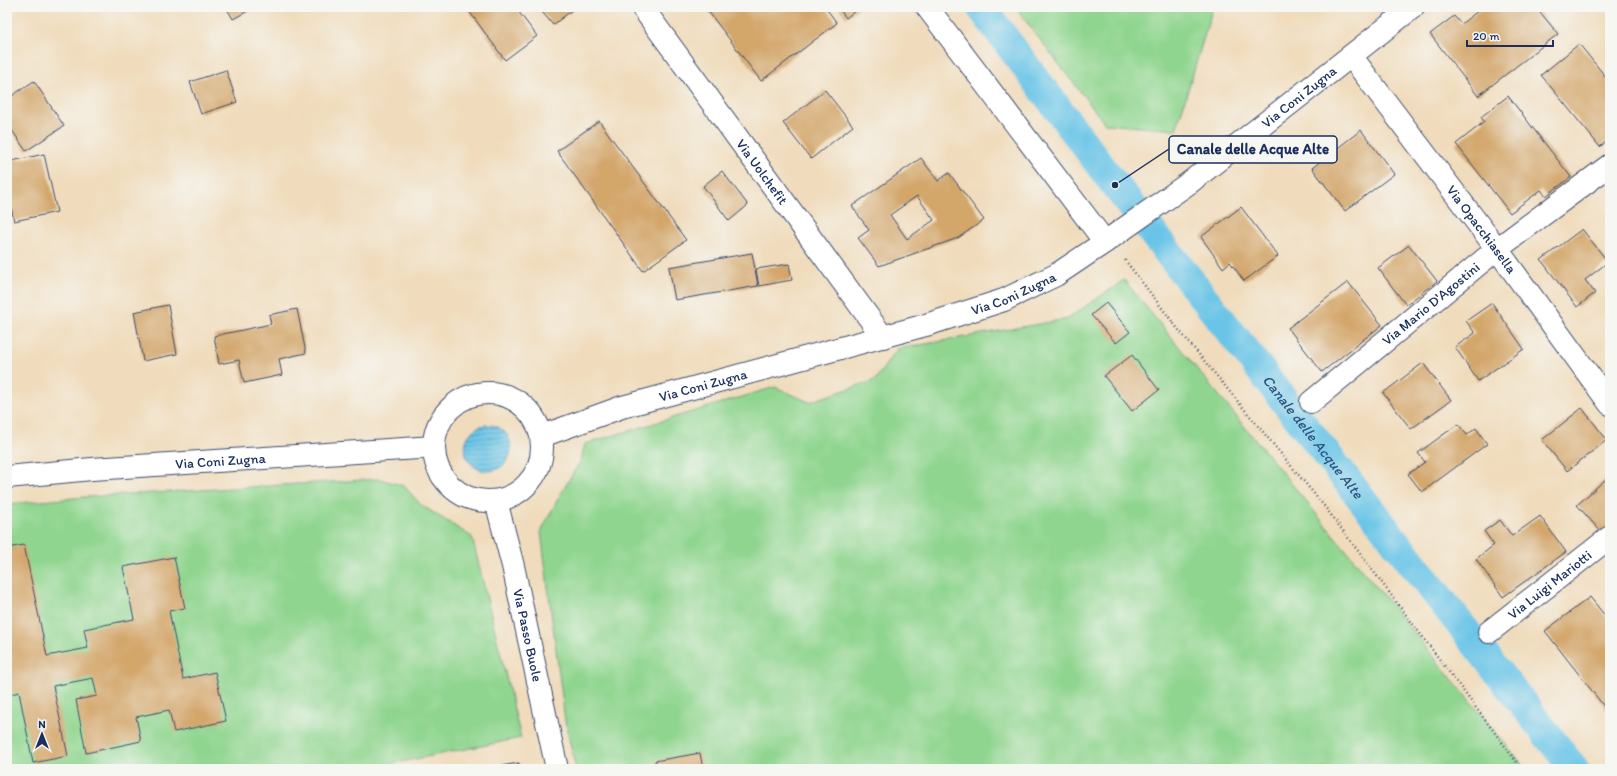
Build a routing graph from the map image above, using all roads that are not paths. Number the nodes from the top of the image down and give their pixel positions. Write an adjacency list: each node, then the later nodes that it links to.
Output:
1 (642, 7): 8 (street, Via Uolchefit)
2 (927, 7): 6 (street)
3 (1413, 7): 4 (street, Via Coni Zugna)
4 (1352, 56): 6 (street, Via Coni Zugna); 7 (street, Via Opacchiasella)
5 (1610, 164): 7 (street, Via Mario D'Agostini)
6 (1105, 242): 8 (street, Via Coni Zugna)
7 (1497, 249): 9 (street, Via Mario D'Agostini); 10 (street, Via Opacchiasella)
8 (883, 337): 11 (street, Via Coni Zugna)
9 (1311, 402)
10 (1610, 404)
11 (542, 436): 12 (street); 14 (street)
12 (434, 447): 13 (street, Via Coni Zugna); 14 (street)
13 (7, 477)
14 (496, 501): 17 (street, Via Passo Buole)
15 (1610, 537): 16 (street, Via Luigi Mariotti)
16 (1490, 632)
17 (557, 769)

